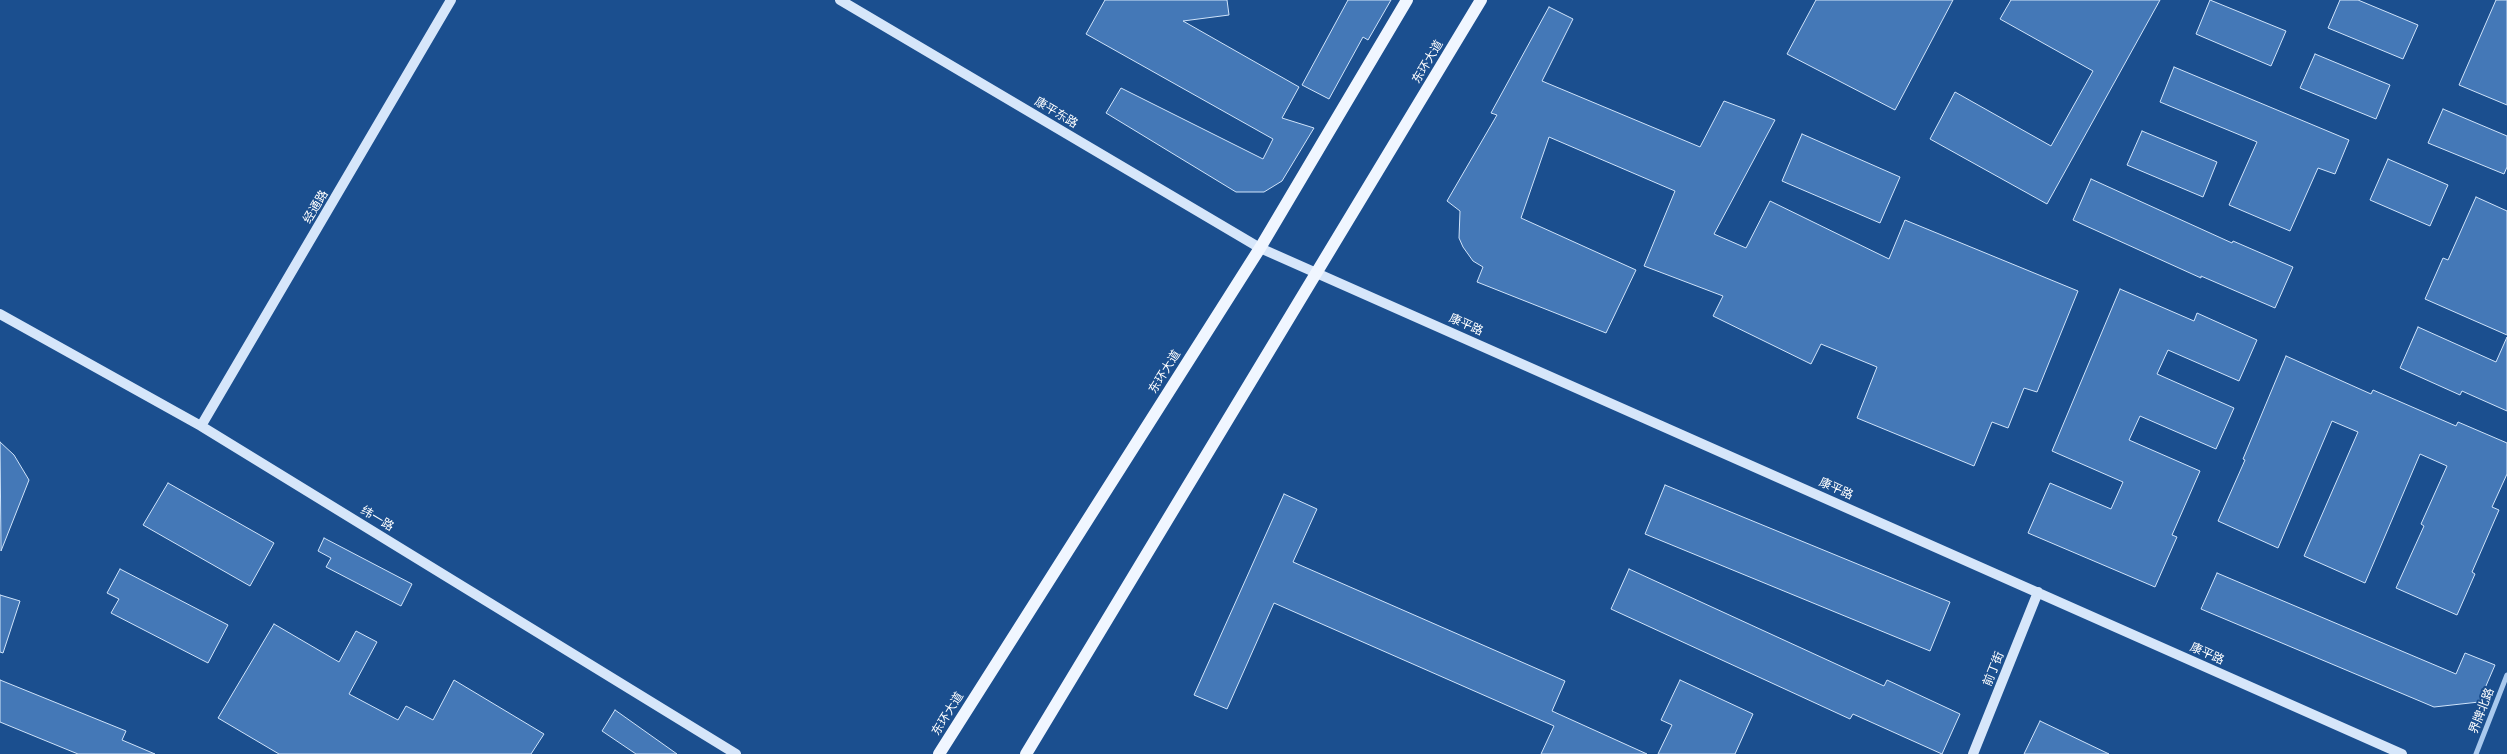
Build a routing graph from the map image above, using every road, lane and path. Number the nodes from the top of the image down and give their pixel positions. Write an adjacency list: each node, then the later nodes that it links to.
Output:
1 (451, 0): 8 (street, 经通路)
2 (840, 0): 5 (street, 康平东路)
3 (1407, 0): 5 (main road, 东环大道)
4 (1481, 0): 6 (main road, 东环大道)
5 (1260, 248): 6 (street, 康平路); 12 (main road, 东环大道)
6 (1317, 273): 9 (street, 康平路); 13 (main road, 东环大道)
7 (0, 314): 8 (street, 纬一路)
8 (201, 426): 11 (street, 纬一路)
9 (2038, 592): 14 (street, 前丁街); 15 (street, 康平路)
10 (2507, 675): 16 (street, 界牌北路)
11 (736, 754)
12 (939, 754)
13 (1026, 754)
14 (1973, 754)
15 (2402, 754)
16 (2476, 754)

